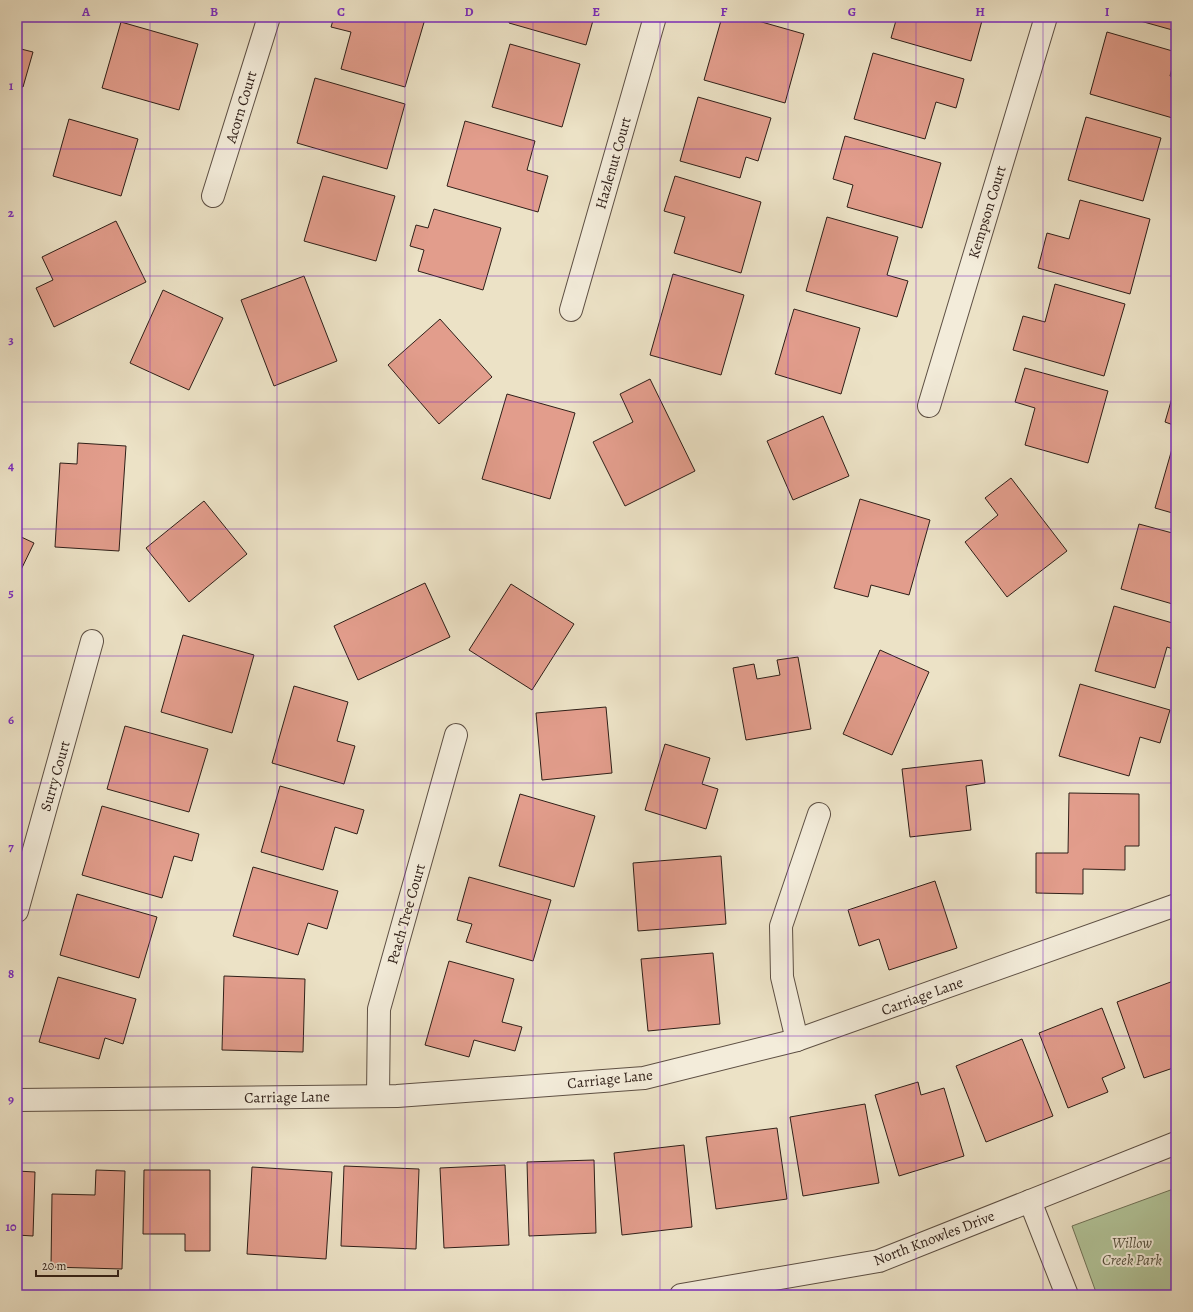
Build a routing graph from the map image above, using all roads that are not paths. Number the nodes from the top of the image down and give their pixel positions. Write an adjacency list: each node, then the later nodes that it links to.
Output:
1 (269, 17): 4 (street, Acorn Court)
2 (655, 17): 5 (street, Hazlenut Court)
3 (1046, 17): 6 (street, Kempson Court)
4 (214, 196)
5 (571, 310)
6 (929, 406)
7 (92, 641): 11 (street, Surry Court)
8 (456, 735): 13 (street, Peach Tree Court)
9 (819, 814): 12 (street)
10 (1176, 905): 12 (street, Carriage Lane)
11 (17, 910)
12 (797, 1040): 13 (street, Carriage Lane)
13 (378, 1096): 14 (street, Carriage Lane)
14 (17, 1100)
15 (1176, 1143): 16 (street, North Knowles Drive)
16 (1030, 1201): 17 (street, North Knowles Drive); 18 (street)
17 (681, 1295)
18 (1067, 1295)

